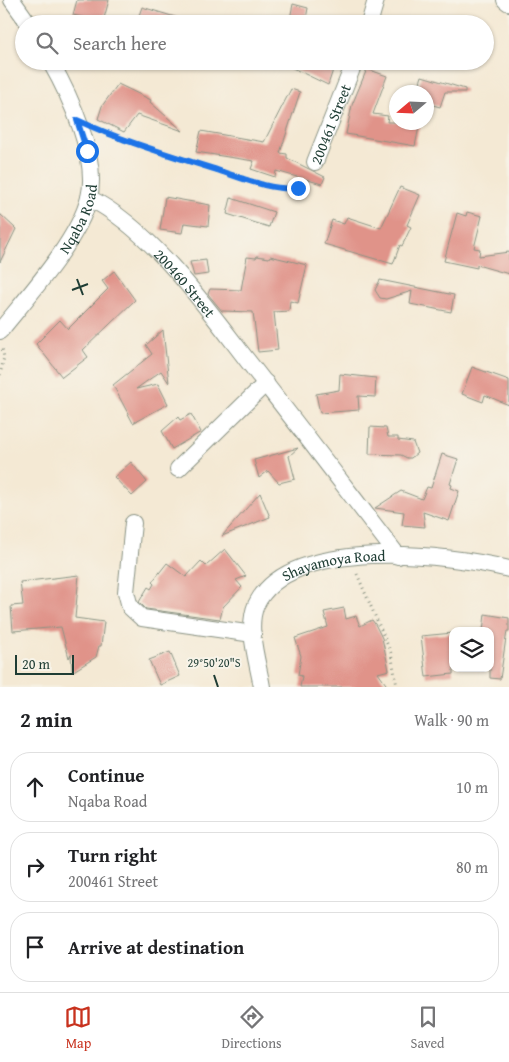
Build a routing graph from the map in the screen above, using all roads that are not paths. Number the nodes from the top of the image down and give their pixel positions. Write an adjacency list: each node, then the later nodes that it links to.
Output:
1 (12, 0): 5 (street)
2 (376, 0): 6 (street)
3 (505, 0): 4 (street)
4 (509, 3)
5 (23, 15)
6 (372, 15)
7 (55, 70): 10 (street, Nqaba Road)
8 (351, 70): 9 (street, 200461 Street)
9 (315, 162)
10 (89, 198): 11 (street, Nqaba Road); 12 (street, 200460 Street)
11 (1, 336)
12 (266, 383): 13 (street); 15 (street, 200460 Street)
13 (178, 469)
14 (133, 523): 17 (street)
15 (398, 556): 16 (street, Shayamoya Road); 17 (street, Shayamoya Road)
16 (509, 569)
17 (253, 634): 18 (street, Shayamoya Road)
18 (262, 687)

